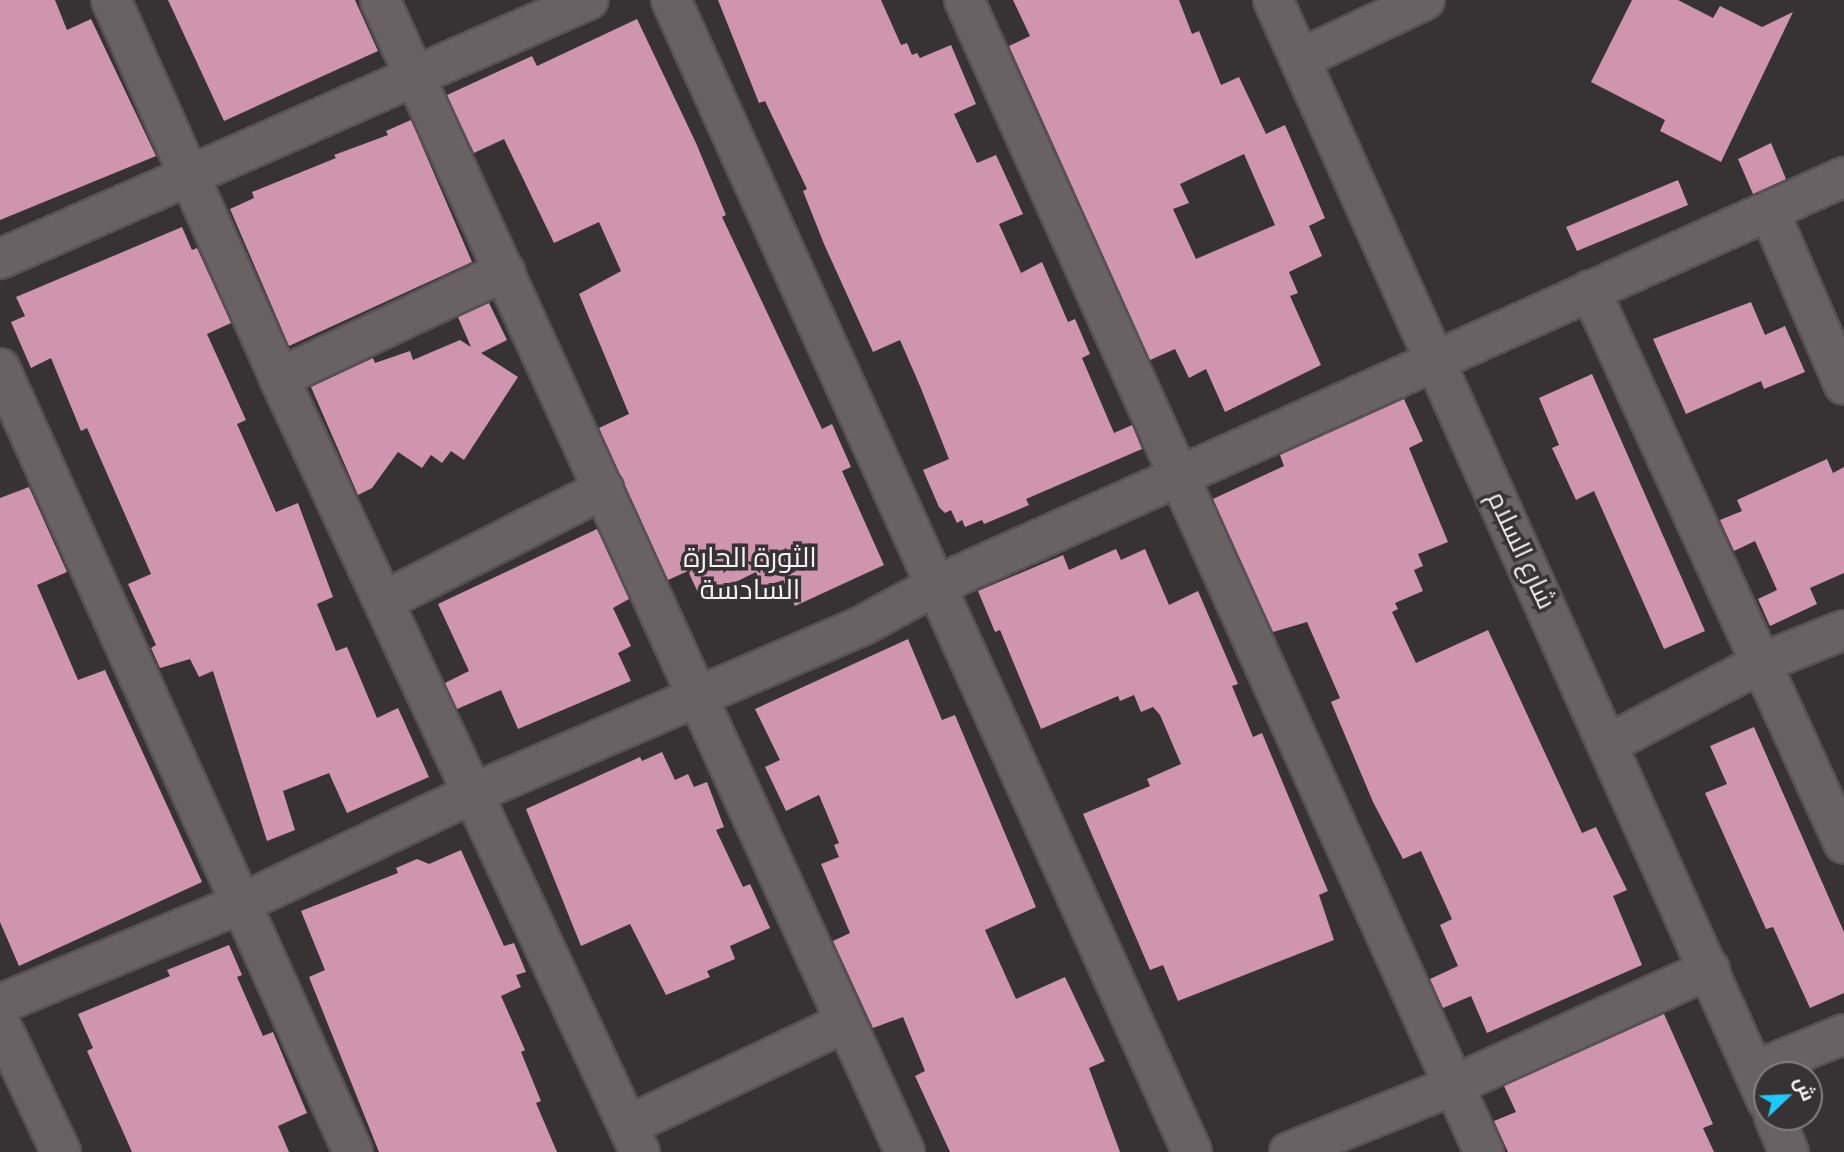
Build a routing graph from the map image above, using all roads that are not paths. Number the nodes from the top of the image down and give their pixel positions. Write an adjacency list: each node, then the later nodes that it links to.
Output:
1 (111, 0): 11 (street)
2 (380, 0): 9 (street)
3 (588, 0): 9 (street)
4 (671, 0): 22 (street)
5 (964, 0): 20 (street)
6 (1273, 0): 8 (street, شارع السلام)
7 (1425, 0): 8 (street)
8 (1300, 59): 16 (street, شارع السلام)
9 (414, 76): 11 (street); 14 (street)
10 (1844, 177): 12 (street)
11 (189, 178): 13 (street); 18 (street)
12 (1769, 211): 15 (street); 19 (street)
13 (0, 259)
14 (505, 271): 18 (street); 21 (street)
15 (1590, 290): 16 (street); 25 (street)
16 (1436, 361): 20 (street); 27 (street, شارع السلام)
17 (0, 368): 30 (street)
18 (279, 378): 23 (street)
19 (1844, 385)
20 (1177, 476): 22 (street); 38 (street)
21 (604, 489): 23 (street); 26 (street)
22 (933, 587): 26 (street); 44 (street)
23 (384, 601): 28 (street)
24 (1844, 630): 25 (street)
25 (1761, 663): 27 (street); 29 (street)
26 (696, 696): 28 (street); 34 (street)
27 (1610, 743): 31 (street, شارع السلام)
28 (474, 793): 30 (street); 40 (street)
29 (1844, 844)
30 (240, 904): 32 (street); 42 (street)
31 (1710, 969): 37 (street, شارع السلام); 38 (street)
32 (0, 1004)
33 (0, 1023): 41 (street)
34 (844, 1023): 40 (street); 43 (street)
35 (1844, 1034): 36 (street)
36 (1800, 1061)
37 (1753, 1070)
38 (1452, 1086): 45 (street); 46 (street)
39 (1780, 1131): 47 (street)
40 (634, 1138)
41 (61, 1152)
42 (353, 1152)
43 (905, 1152)
44 (1192, 1152)
45 (1289, 1152)
46 (1483, 1152)
47 (1789, 1152)

